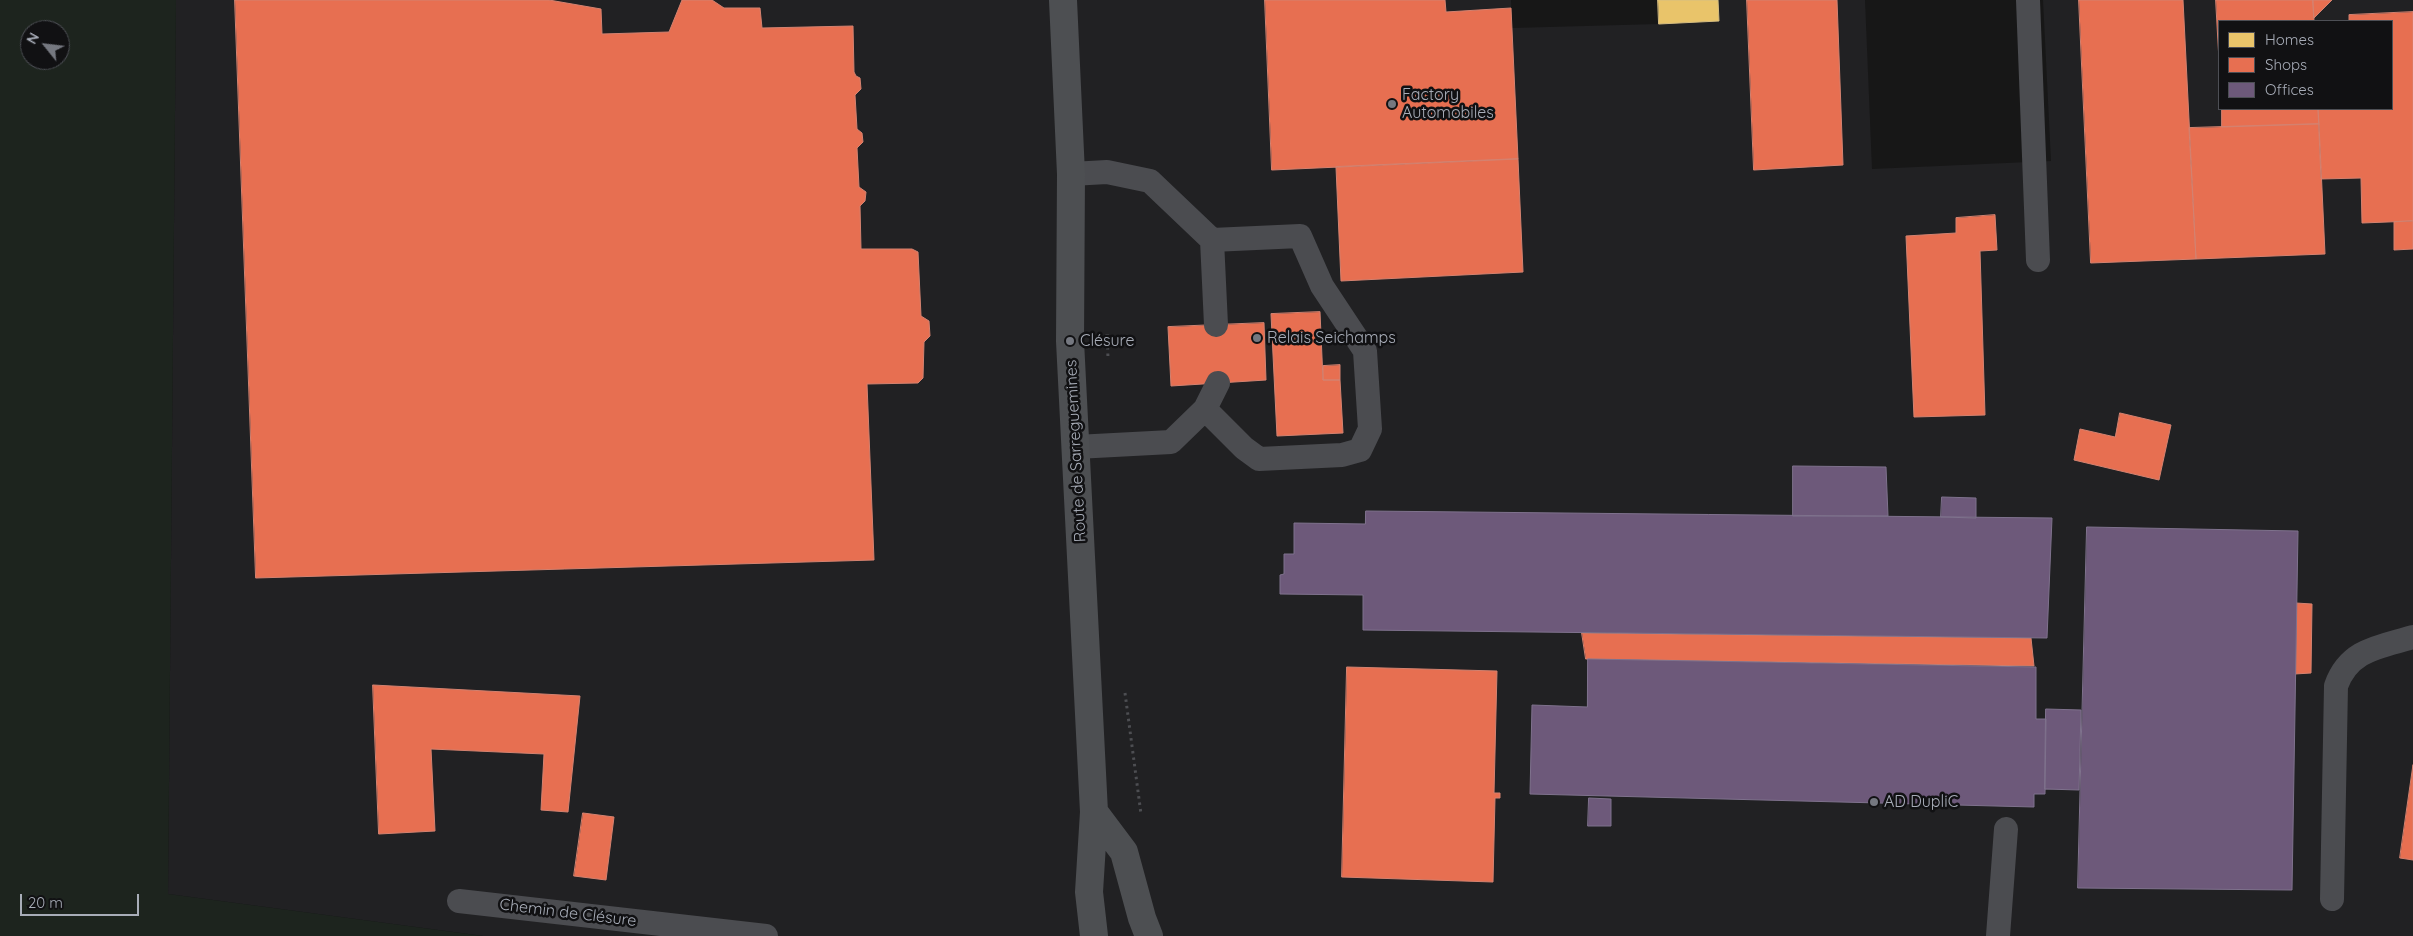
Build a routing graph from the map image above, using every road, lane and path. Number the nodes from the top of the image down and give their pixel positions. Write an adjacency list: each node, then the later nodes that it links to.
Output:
1 (1063, 0): 3 (main road, Route de Sarreguemines)
2 (2028, 0): 5 (lane)
3 (1071, 174): 4 (lane); 9 (main road, Route de Sarreguemines)
4 (1212, 240): 6 (lane); 8 (lane)
5 (2038, 260)
6 (1216, 325)
7 (1218, 383): 8 (lane)
8 (1205, 409): 9 (lane)
9 (1076, 447): 11 (main road, Route de Sarreguemines)
10 (2413, 637): 13 (lane)
11 (1094, 812): 16 (main road, Route de Sarreguemines); 17 (main road)
12 (2006, 829): 18 (lane)
13 (2332, 899)
14 (459, 901): 15 (lane, Chemin de Clésure)
15 (766, 936)
16 (1094, 936)
17 (1149, 936)
18 (1998, 936)

